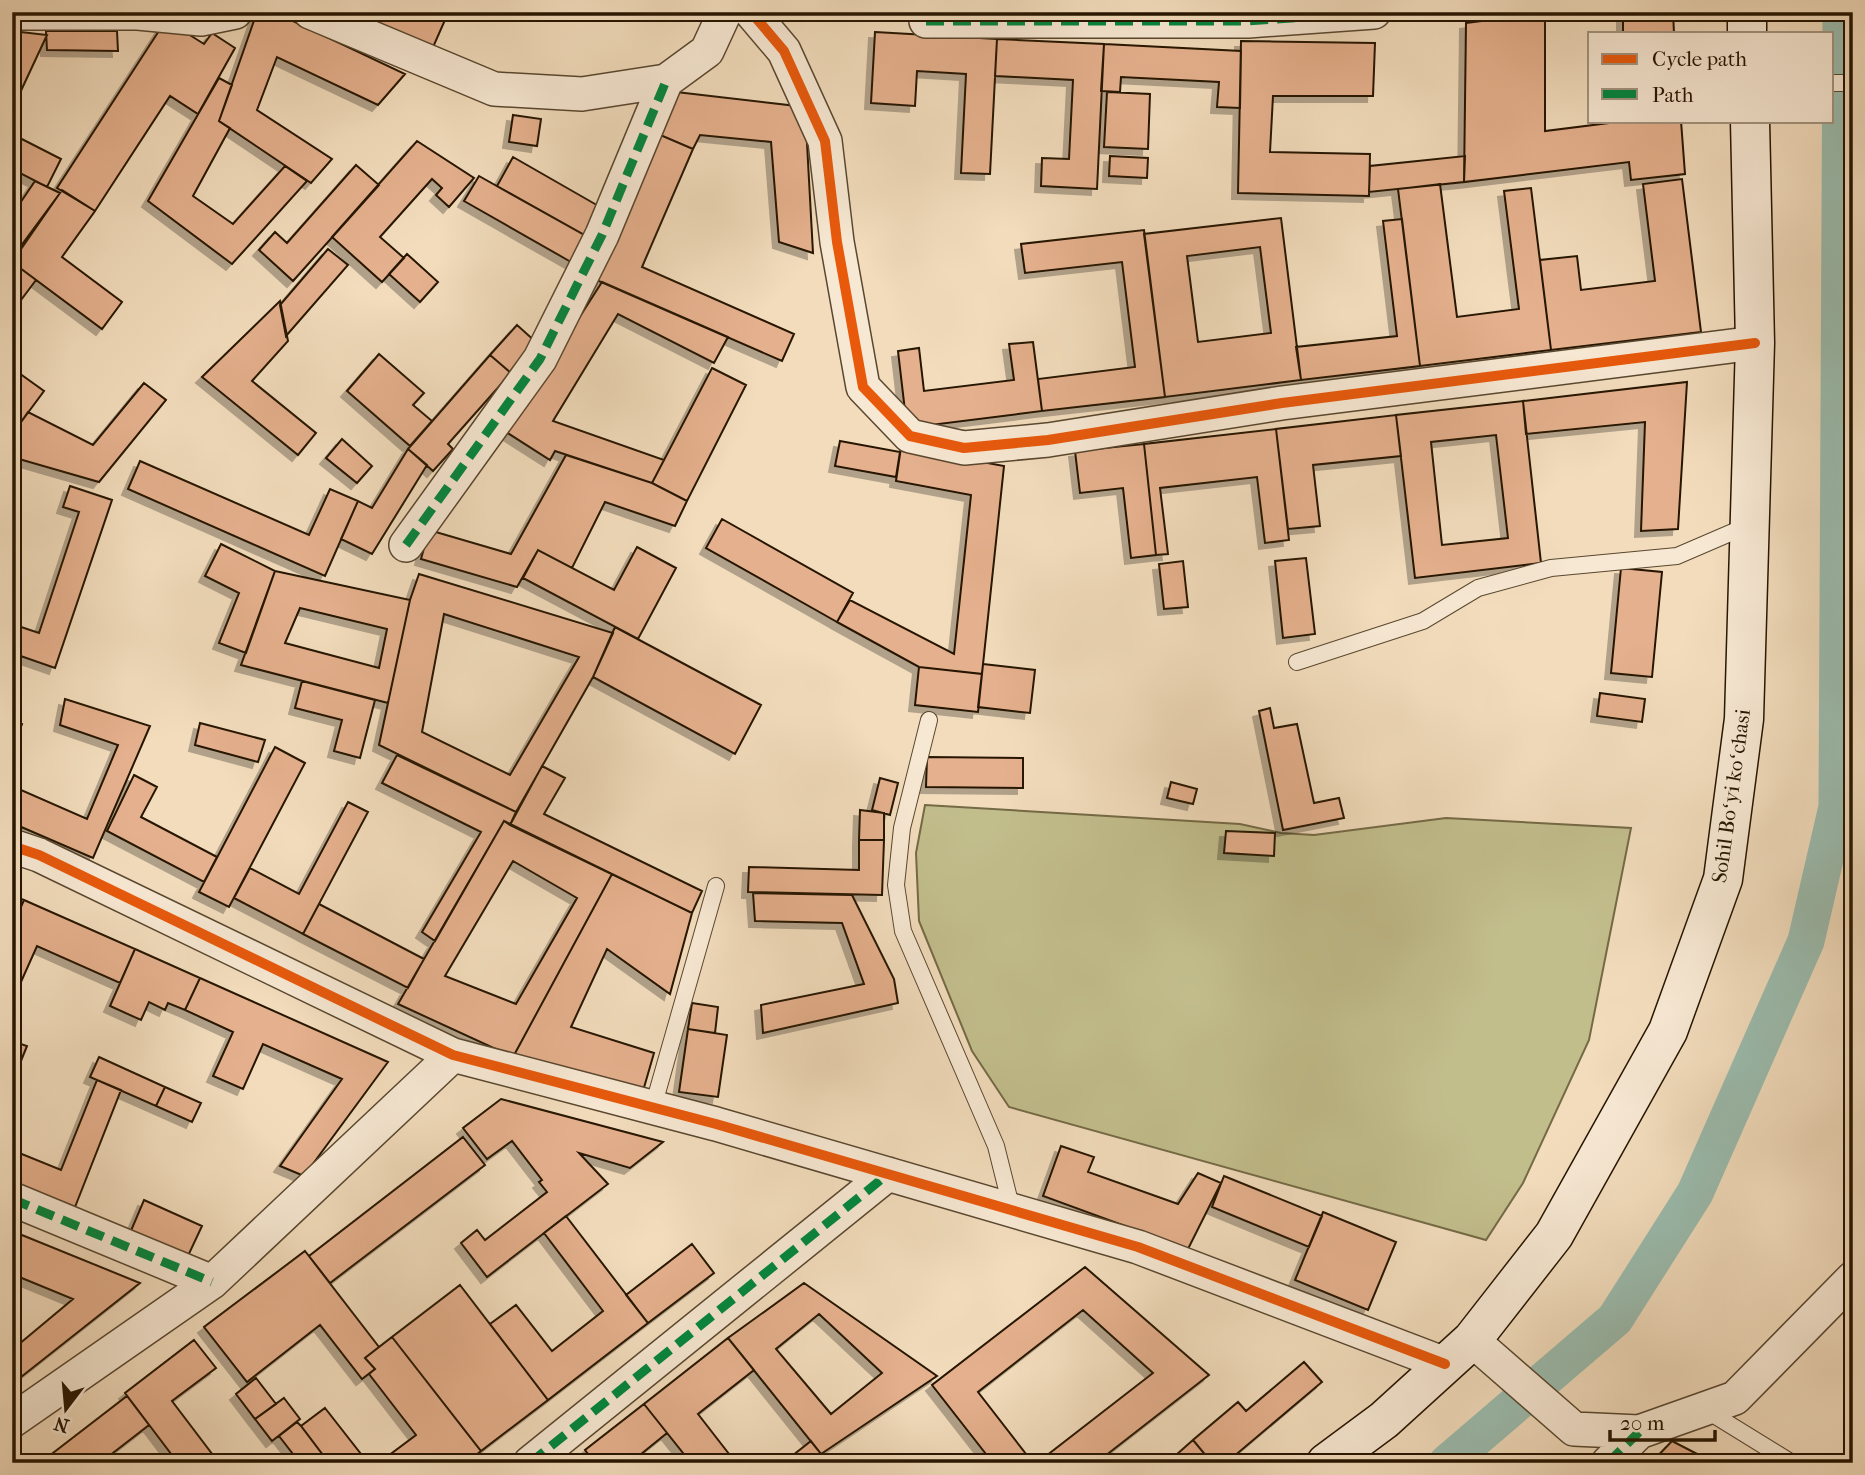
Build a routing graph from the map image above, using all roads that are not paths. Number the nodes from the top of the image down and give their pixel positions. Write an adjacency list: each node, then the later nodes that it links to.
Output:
1 (235, 12): 7 (street)
2 (310, 12): 10 (street)
3 (725, 12): 10 (street)
4 (751, 12): 14 (street)
5 (1374, 12): 8 (street)
6 (1747, 12): 9 (main road)
7 (12, 13)
8 (926, 22)
9 (1748, 32)
10 (666, 81): 16 (street)
11 (1834, 83): 12 (lane)
12 (1853, 83)
13 (1750, 122): 14 (main road, Sohil Boʻyi koʻchasi)
14 (1755, 343): 15 (main road, Sohil Boʻyi koʻchasi)
15 (1749, 524): 17 (lane); 28 (main road, Sohil Boʻyi koʻchasi)
16 (406, 545)
17 (1297, 662)
18 (929, 720): 25 (lane)
19 (12, 846): 21 (street)
20 (716, 886): 22 (lane)
21 (453, 1055): 22 (street); 27 (street)
22 (653, 1107): 23 (street)
23 (888, 1174): 25 (street); 32 (street)
24 (12, 1199): 27 (street)
25 (1012, 1210): 28 (street)
26 (1853, 1279): 29 (street)
27 (212, 1282): 30 (street)
28 (1459, 1352): 31 (street); 33 (main road, Sohil Boʻyi koʻchasi)
29 (1704, 1409): 31 (street); 35 (lane)
30 (12, 1421)
31 (1639, 1432): 34 (street)
32 (530, 1463)
33 (1326, 1463)
34 (1608, 1463)
35 (1792, 1463)

